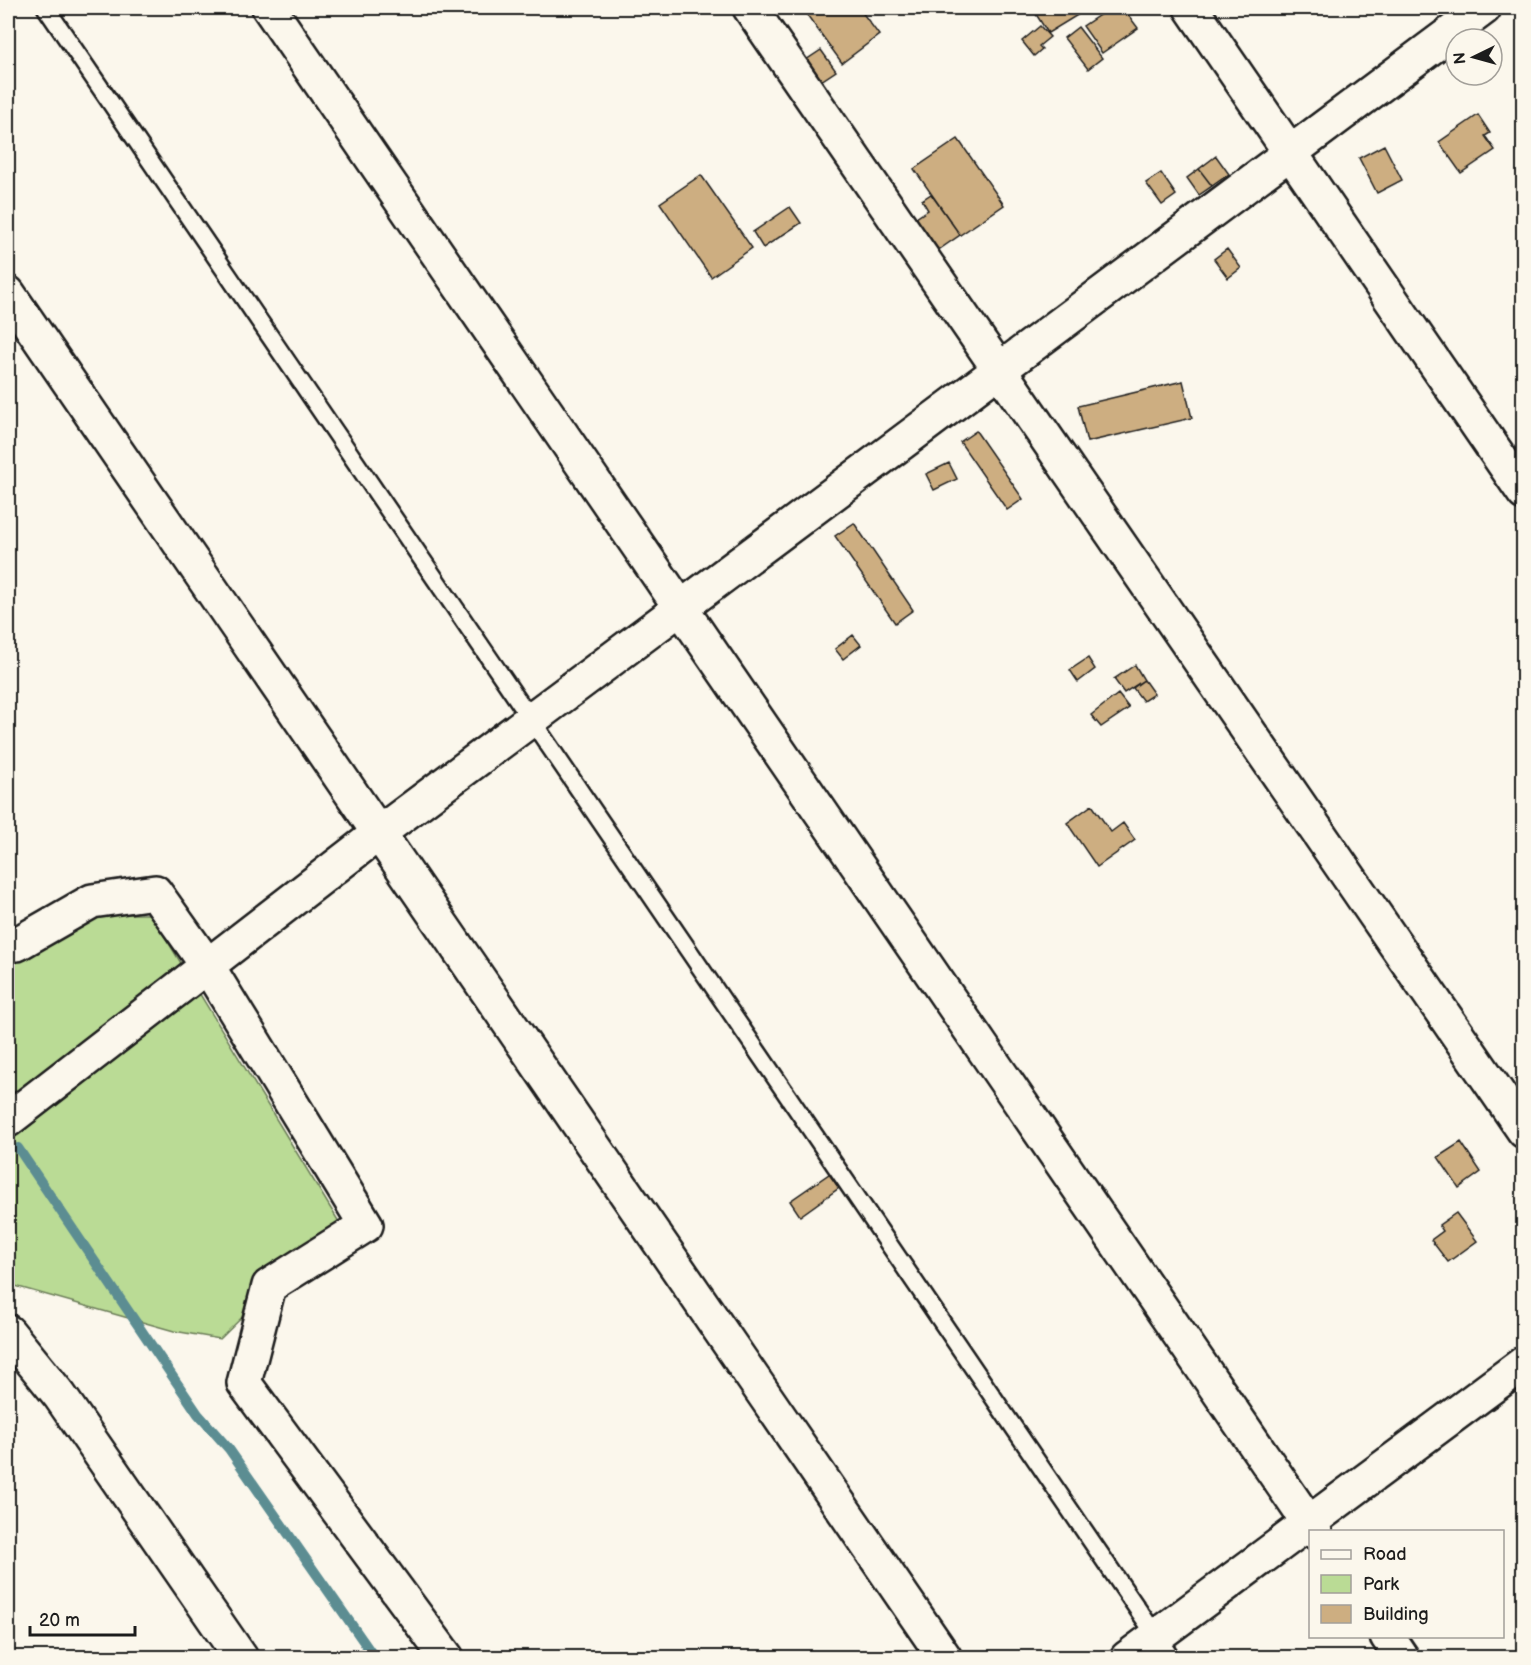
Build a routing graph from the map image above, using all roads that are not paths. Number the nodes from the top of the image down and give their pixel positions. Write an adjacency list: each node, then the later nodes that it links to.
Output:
1 (46, 8): 11 (lane)
2 (269, 8): 10 (street)
3 (750, 8): 8 (street)
4 (1191, 8): 6 (street)
5 (1484, 8): 6 (street)
6 (1290, 152): 8 (street); 9 (street)
7 (8, 292): 12 (street)
8 (1000, 370): 10 (street); 16 (street)
9 (1524, 493)
10 (682, 608): 11 (street); 19 (street)
11 (532, 719): 12 (street); 22 (lane)
12 (379, 833): 14 (street); 25 (street)
13 (8, 943): 14 (street)
14 (207, 965): 15 (street); 24 (street)
15 (8, 1120)
16 (1524, 1131)
17 (8, 1332): 23 (street)
18 (1524, 1363): 19 (street)
19 (1313, 1527)
20 (1309, 1530): 22 (street)
21 (1388, 1638): 27 (street)
22 (1163, 1647): 26 (street)
23 (241, 1658)
24 (447, 1658)
25 (945, 1658)
26 (1127, 1658)
27 (1402, 1658)

